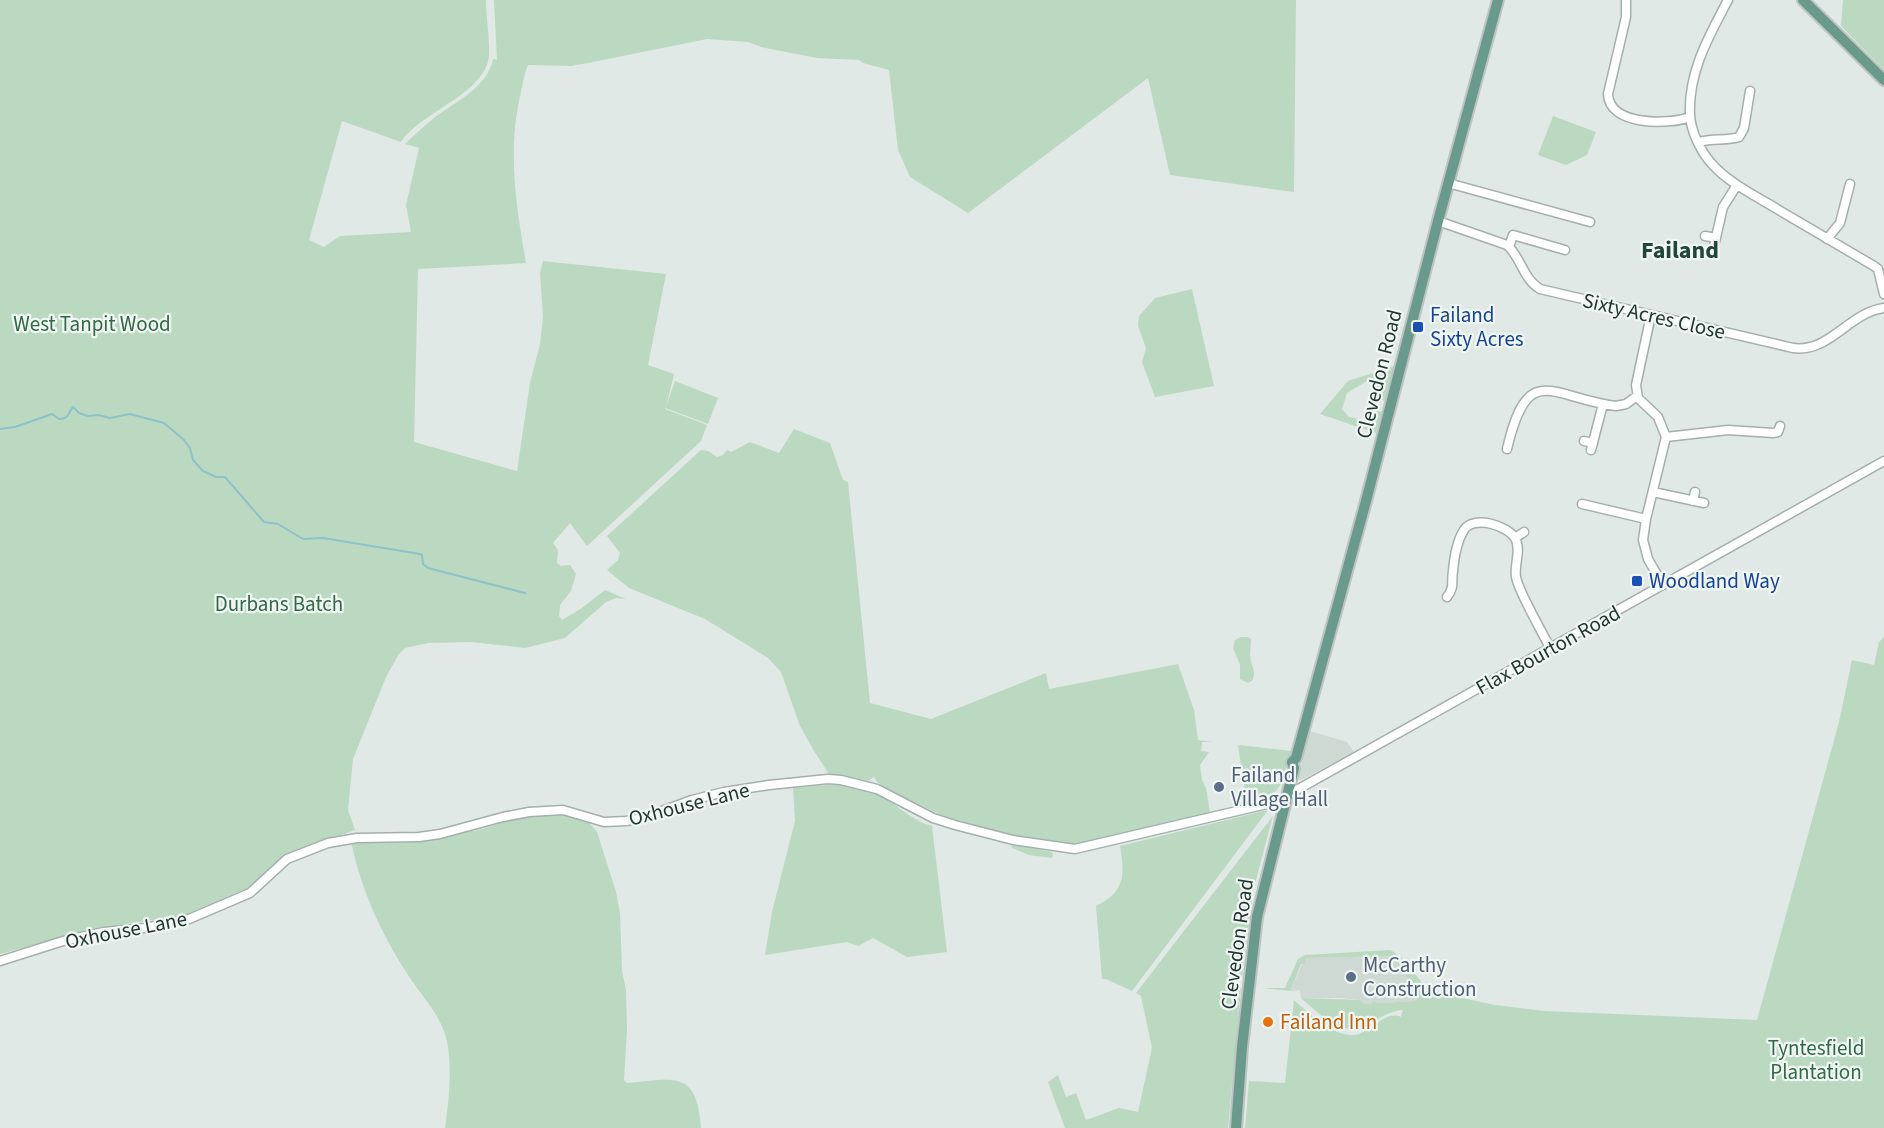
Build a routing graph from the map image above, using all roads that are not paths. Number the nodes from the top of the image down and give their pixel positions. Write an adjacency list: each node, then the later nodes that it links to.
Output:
1 (1498, 0): 9 (main road, Clevedon Road)
2 (1626, 0): 7 (street)
3 (1728, 0): 7 (street)
4 (1803, 0): 5 (main road)
5 (1884, 80)
6 (1750, 91): 8 (street)
7 (1690, 117): 8 (street)
8 (1699, 142): 10 (street)
9 (1448, 183): 12 (main road, Clevedon Road); 13 (street)
10 (1737, 185): 14 (street); 15 (street)
11 (1846, 189): 15 (street)
12 (1438, 221): 16 (street); 40 (main road, Clevedon Road)
13 (1590, 222)
14 (1705, 236)
15 (1827, 239): 18 (street)
16 (1509, 247): 17 (street); 21 (street, Sixty Acres Close)
17 (1565, 250)
18 (1881, 267): 19 (street)
19 (1884, 294)
20 (1884, 308): 21 (street, Sixty Acres Close)
21 (1651, 315): 22 (street)
22 (1637, 396): 23 (street); 25 (street)
23 (1603, 404): 26 (street); 27 (street)
24 (1780, 426): 25 (street)
25 (1666, 437): 29 (street)
26 (1506, 443)
27 (1589, 444)
28 (1884, 461): 37 (street, Flax Bourton Road)
29 (1653, 492): 31 (street); 34 (street)
30 (1695, 492): 31 (street)
31 (1693, 501): 32 (street)
32 (1704, 503)
33 (1582, 504): 34 (street)
34 (1646, 519): 37 (street)
35 (1524, 532): 36 (street)
36 (1515, 538): 38 (street); 39 (street)
37 (1663, 585): 39 (street, Flax Bourton Road)
38 (1447, 597)
39 (1550, 648): 40 (street, Flax Bourton Road)
40 (1286, 795): 41 (street, Oxhouse Lane); 42 (main road, Clevedon Road)
41 (0, 961)
42 (1236, 1128)

